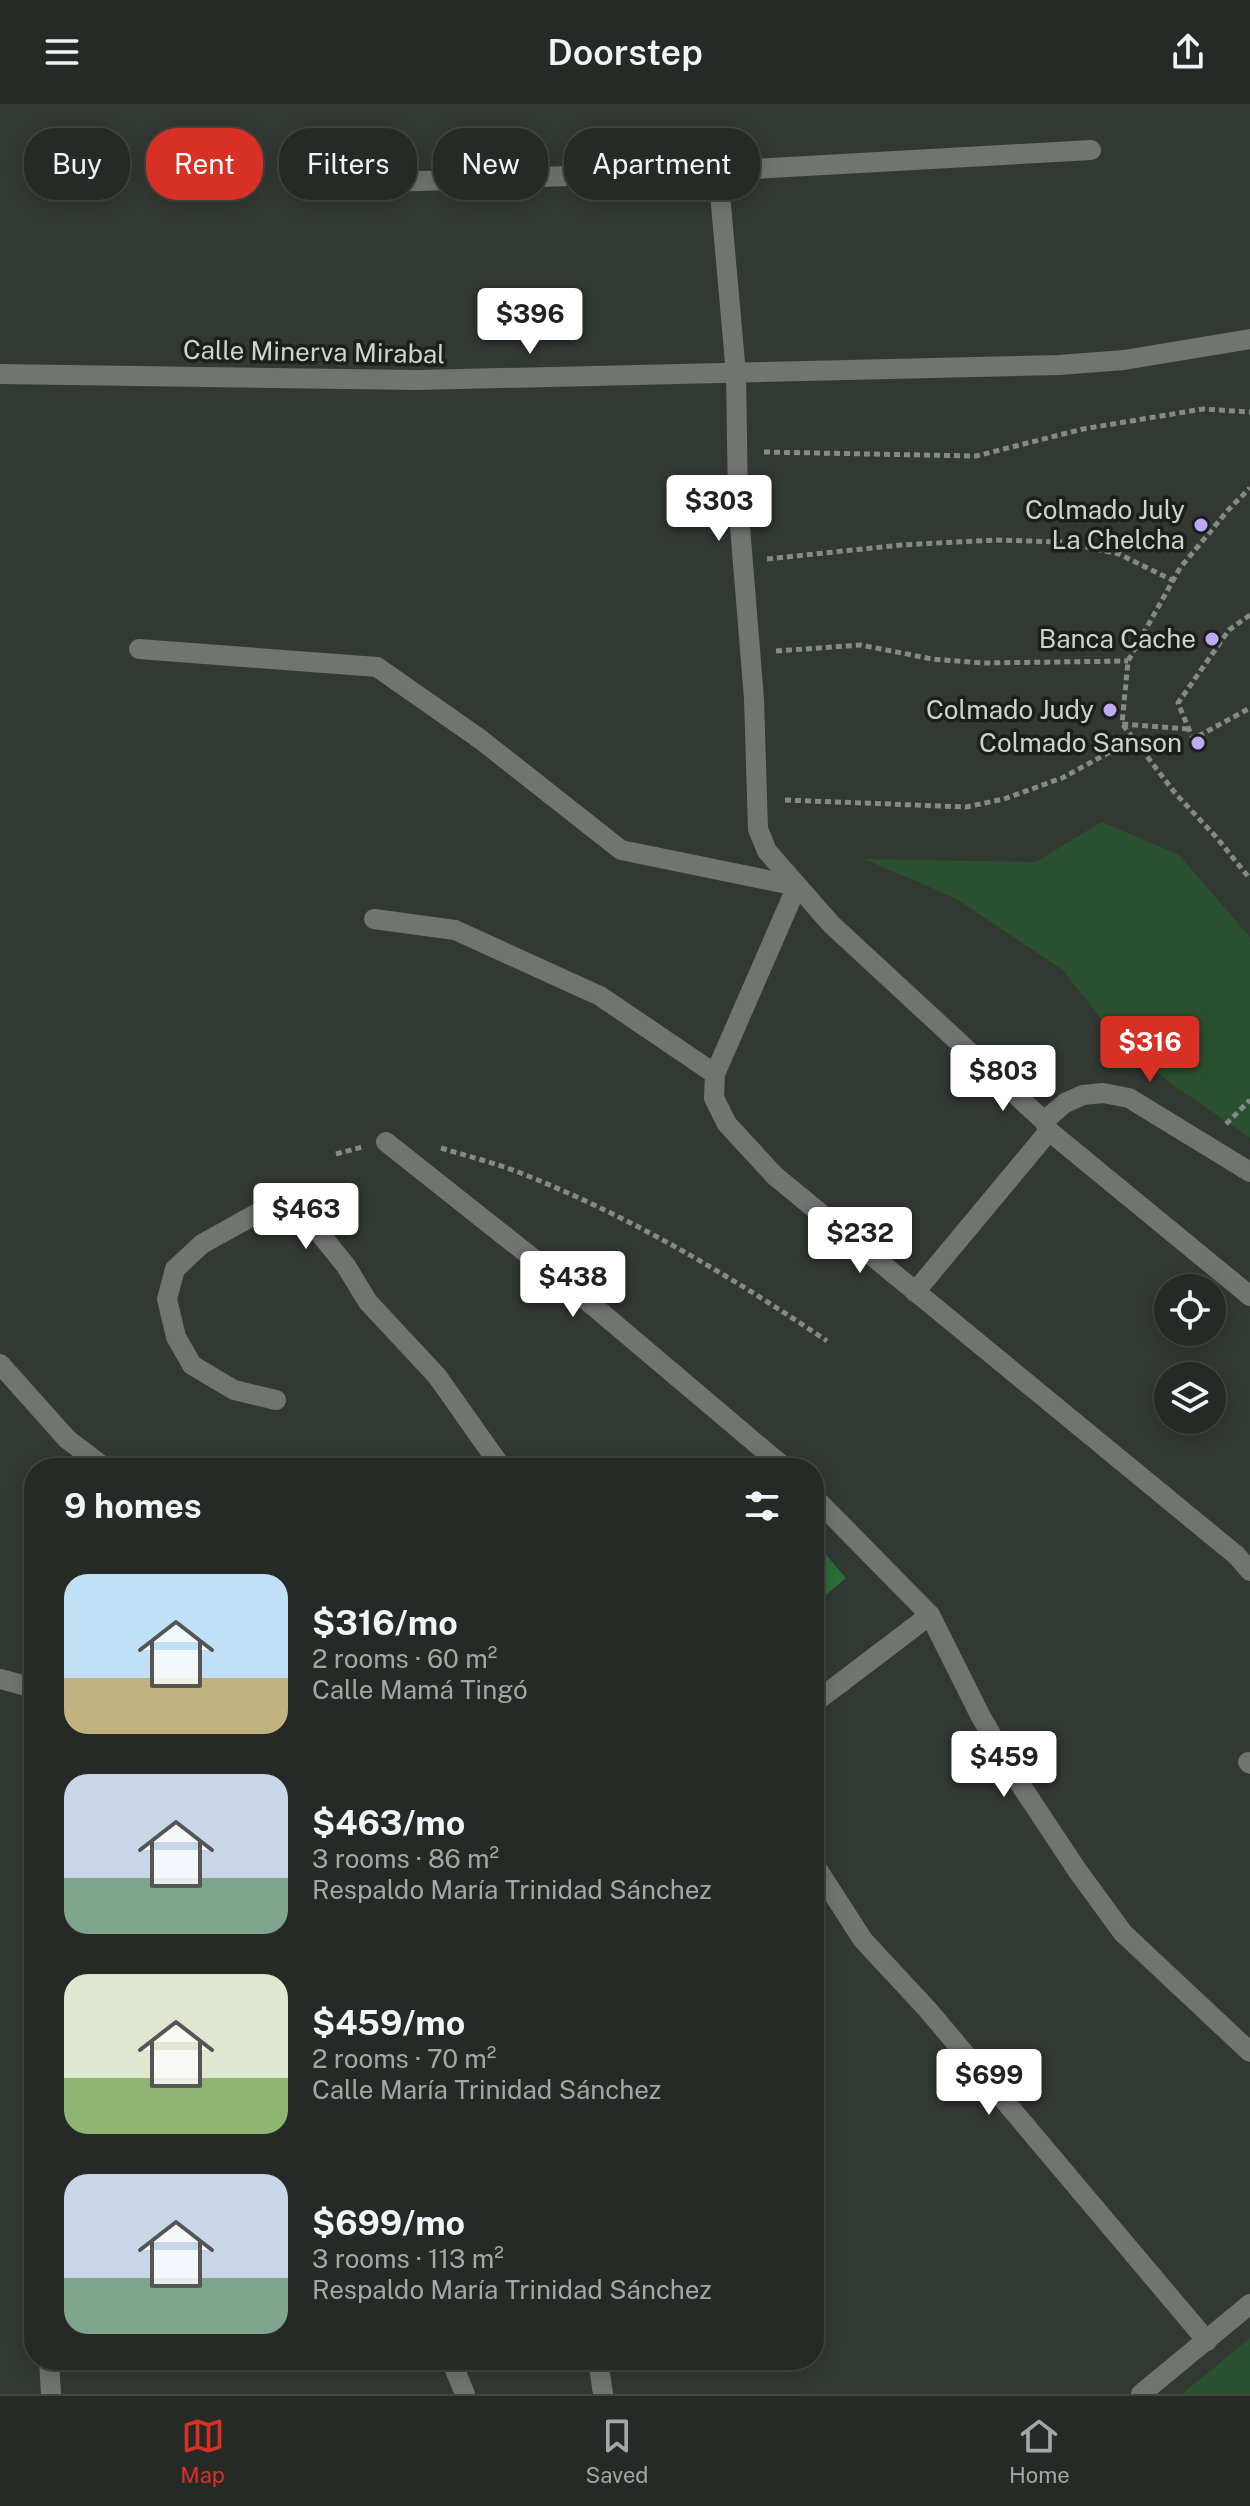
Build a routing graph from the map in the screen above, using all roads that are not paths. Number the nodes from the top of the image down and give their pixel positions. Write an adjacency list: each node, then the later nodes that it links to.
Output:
1 (1091, 150): 2 (street)
2 (760, 169)
3 (564, 176): 4 (street)
4 (417, 181)
5 (721, 200): 8 (street)
6 (1250, 339): 8 (street, Calle Minerva Mirabal)
7 (0, 374): 8 (street, Calle Minerva Mirabal)
8 (736, 374): 10 (street)
9 (139, 649): 10 (street)
10 (797, 886): 12 (street); 13 (street)
11 (374, 919): 12 (street)
12 (715, 1074): 16 (street)
13 (1046, 1126): 15 (street); 16 (street); 17 (street)
14 (386, 1142): 22 (street)
15 (1250, 1172)
16 (915, 1292): 24 (street)
17 (1250, 1296)
18 (0, 1364): 20 (street)
19 (276, 1400): 21 (street)
20 (92, 1458)
21 (495, 1458)
22 (773, 1458)
23 (824, 1507): 25 (street)
24 (1250, 1571)
25 (930, 1615): 28 (street); 30 (street)
26 (0, 1679): 27 (street)
27 (24, 1685)
28 (824, 1695)
29 (824, 1880): 32 (street)
30 (1250, 2052)
31 (1250, 2304): 32 (street)
32 (1207, 2341): 39 (street)
33 (50, 2370): 36 (street)
34 (455, 2370): 37 (street)
35 (599, 2370): 38 (street)
36 (51, 2394)
37 (465, 2394)
38 (603, 2394)
39 (1141, 2394)

